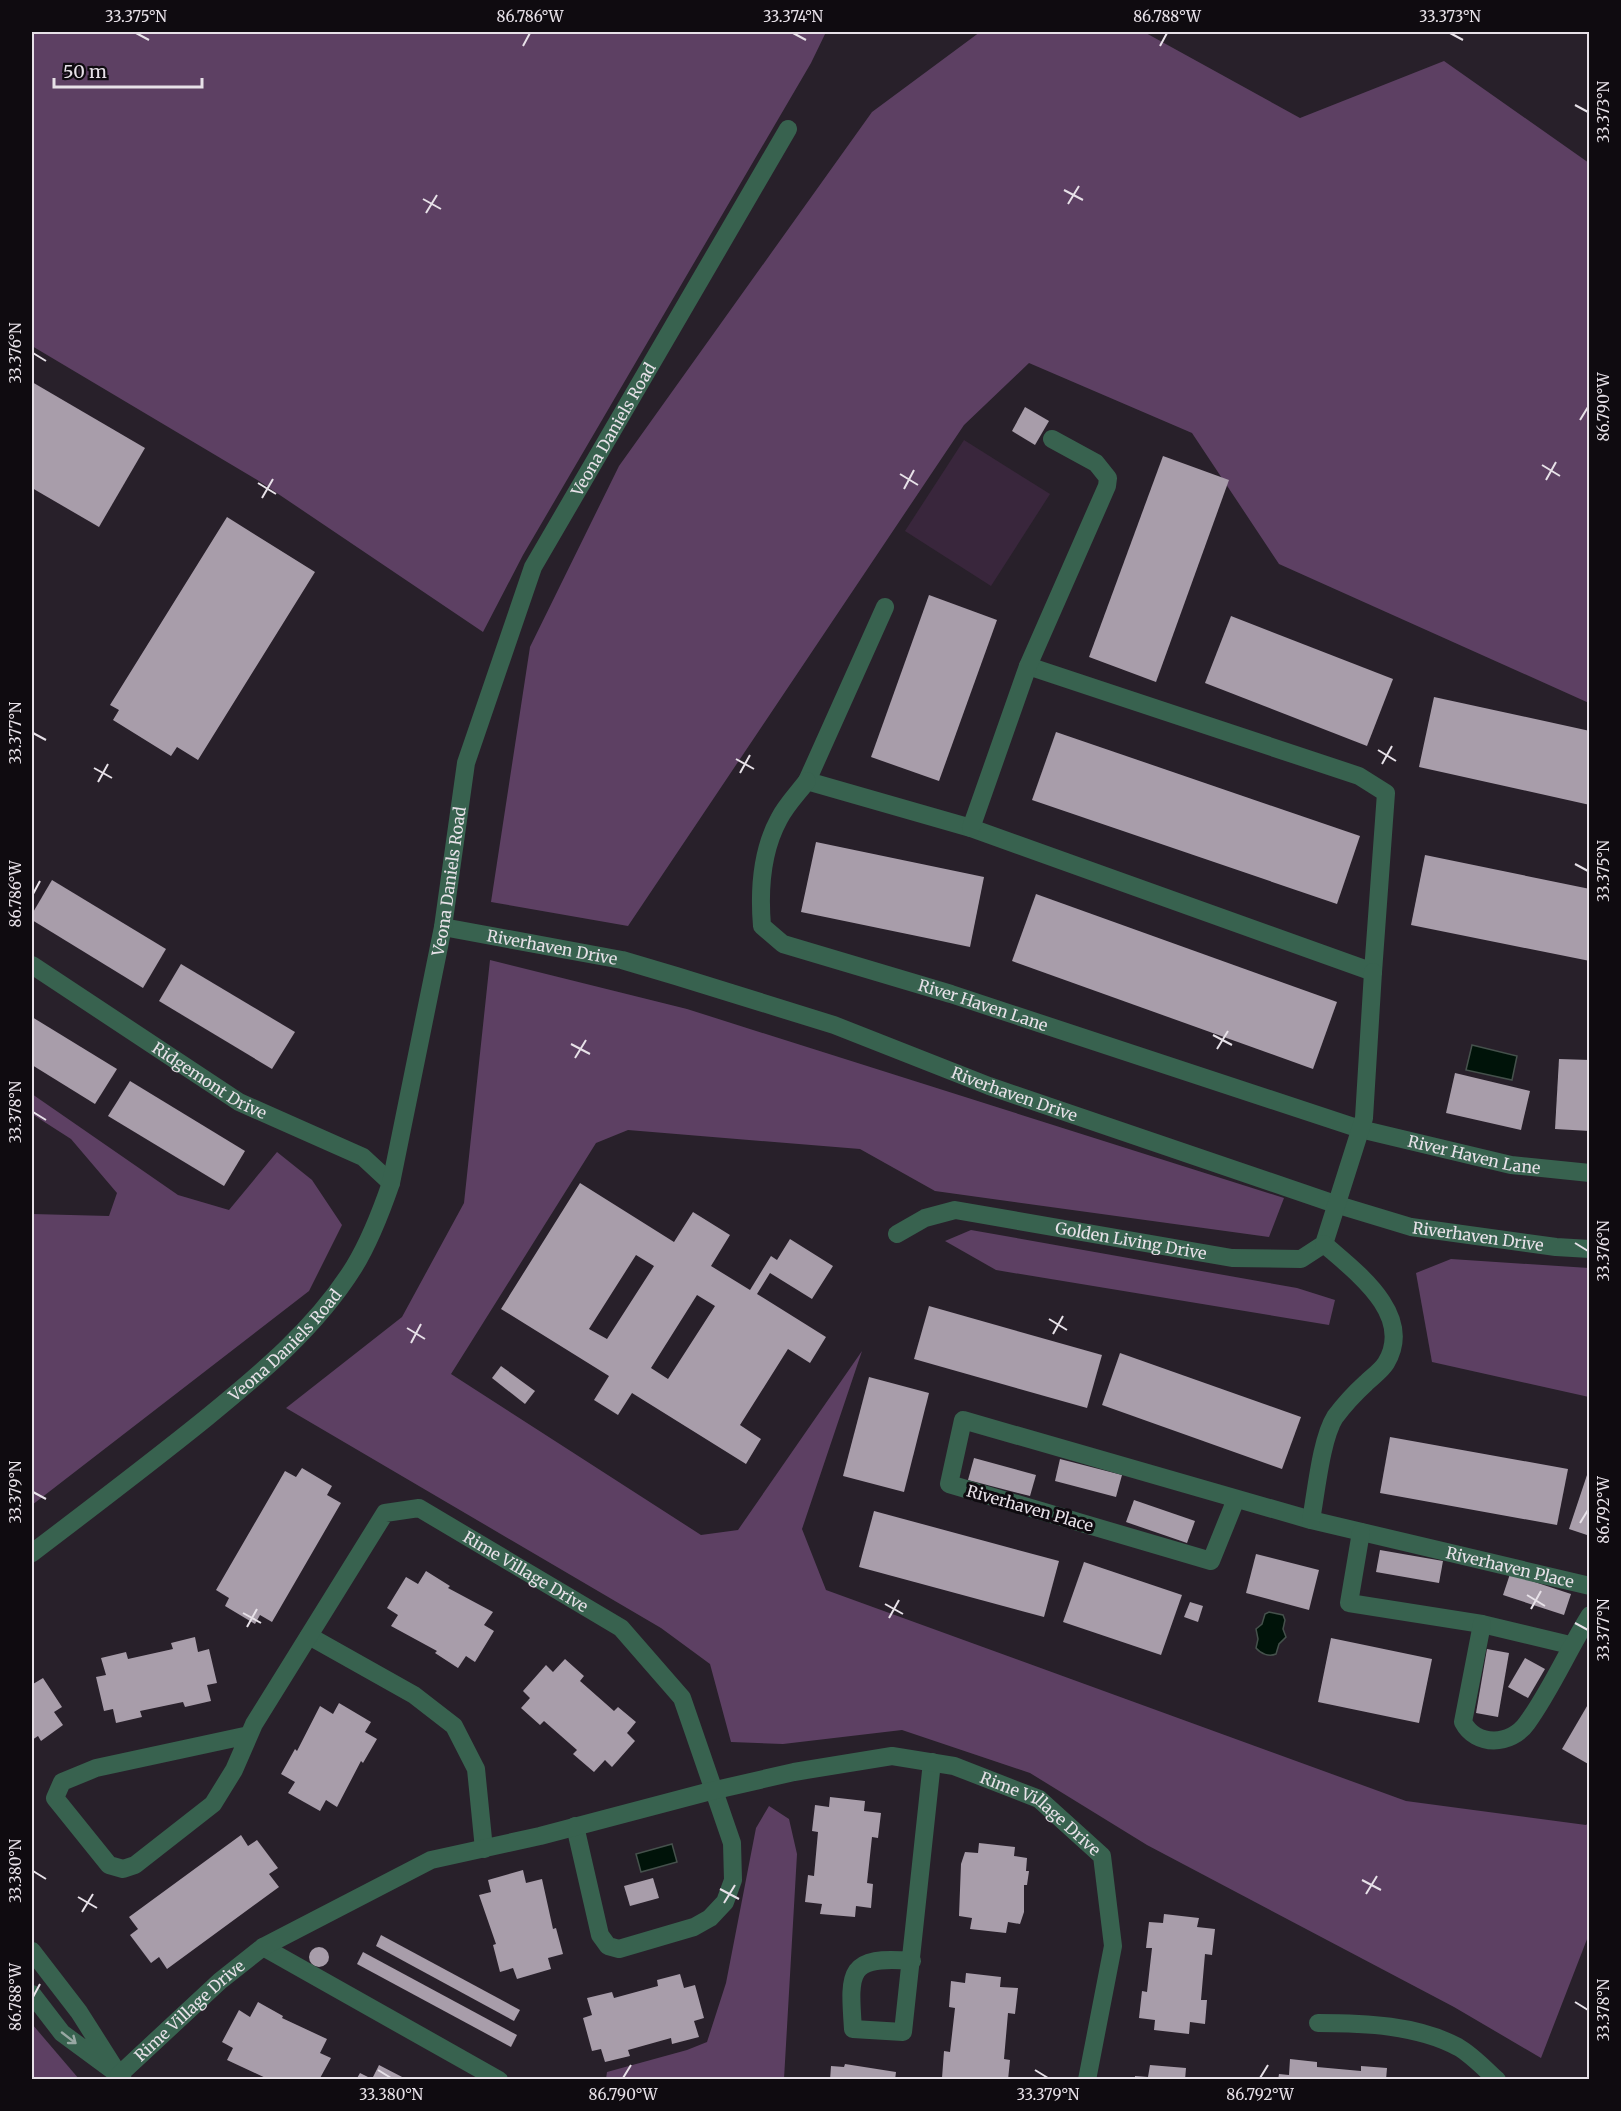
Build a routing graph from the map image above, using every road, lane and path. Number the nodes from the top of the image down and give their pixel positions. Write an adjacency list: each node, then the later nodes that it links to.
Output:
1 (788, 129): 7 (street, Veona Daniels Road)
2 (1052, 440): 4 (street)
3 (885, 607): 5 (street, River Haven Lane)
4 (1028, 666): 6 (street); 9 (street)
5 (807, 781): 6 (street); 10 (street, River Haven Lane)
6 (971, 828): 9 (street)
7 (443, 927): 12 (street, Veona Daniels Road); 13 (street, Riverhaven Drive)
8 (32, 965): 12 (street, Ridgemont Drive)
9 (1373, 972): 10 (street)
10 (1360, 1129): 11 (street, River Haven Lane); 13 (street)
11 (1590, 1173)
12 (391, 1184): 20 (street, Veona Daniels Road)
13 (1335, 1204): 15 (street); 16 (street, Riverhaven Drive)
14 (897, 1234): 15 (street, Golden Living Drive)
15 (1324, 1244): 18 (street)
16 (1590, 1249)
17 (1236, 1499): 17 (street, Riverhaven Place); 18 (street, Riverhaven Place)
18 (1311, 1520): 19 (street, Riverhaven Place)
19 (1361, 1532): 21 (street, Riverhaven Place); 23 (street)
20 (32, 1553)
21 (1590, 1586)
22 (1590, 1615): 25 (street)
23 (1482, 1624): 25 (street); 25 (street)
24 (309, 1636): 26 (street, Rime Village Drive); 28 (street, Rime Village Drive); 30 (street)
25 (1570, 1645)
26 (249, 1735): 26 (street, Rime Village Drive)
27 (932, 1762): 28 (street, Rime Village Drive); 33 (street); 38 (street, Rime Village Drive)
28 (716, 1790): 29 (street, Rime Village Drive); 29 (street, Rime Village Drive)
29 (575, 1826): 30 (street, Rime Village Drive)
30 (484, 1849): 31 (street, Rime Village Drive)
31 (263, 1947): 36 (street, Rime Village Drive); 37 (street)
32 (32, 1951): 36 (street)
33 (912, 1961): 33 (street)
34 (32, 1994): 36 (street, one-way to 36)
35 (1318, 2022): 39 (street)
36 (121, 2077)
37 (499, 2079)
38 (1087, 2079)
39 (1497, 2079)

